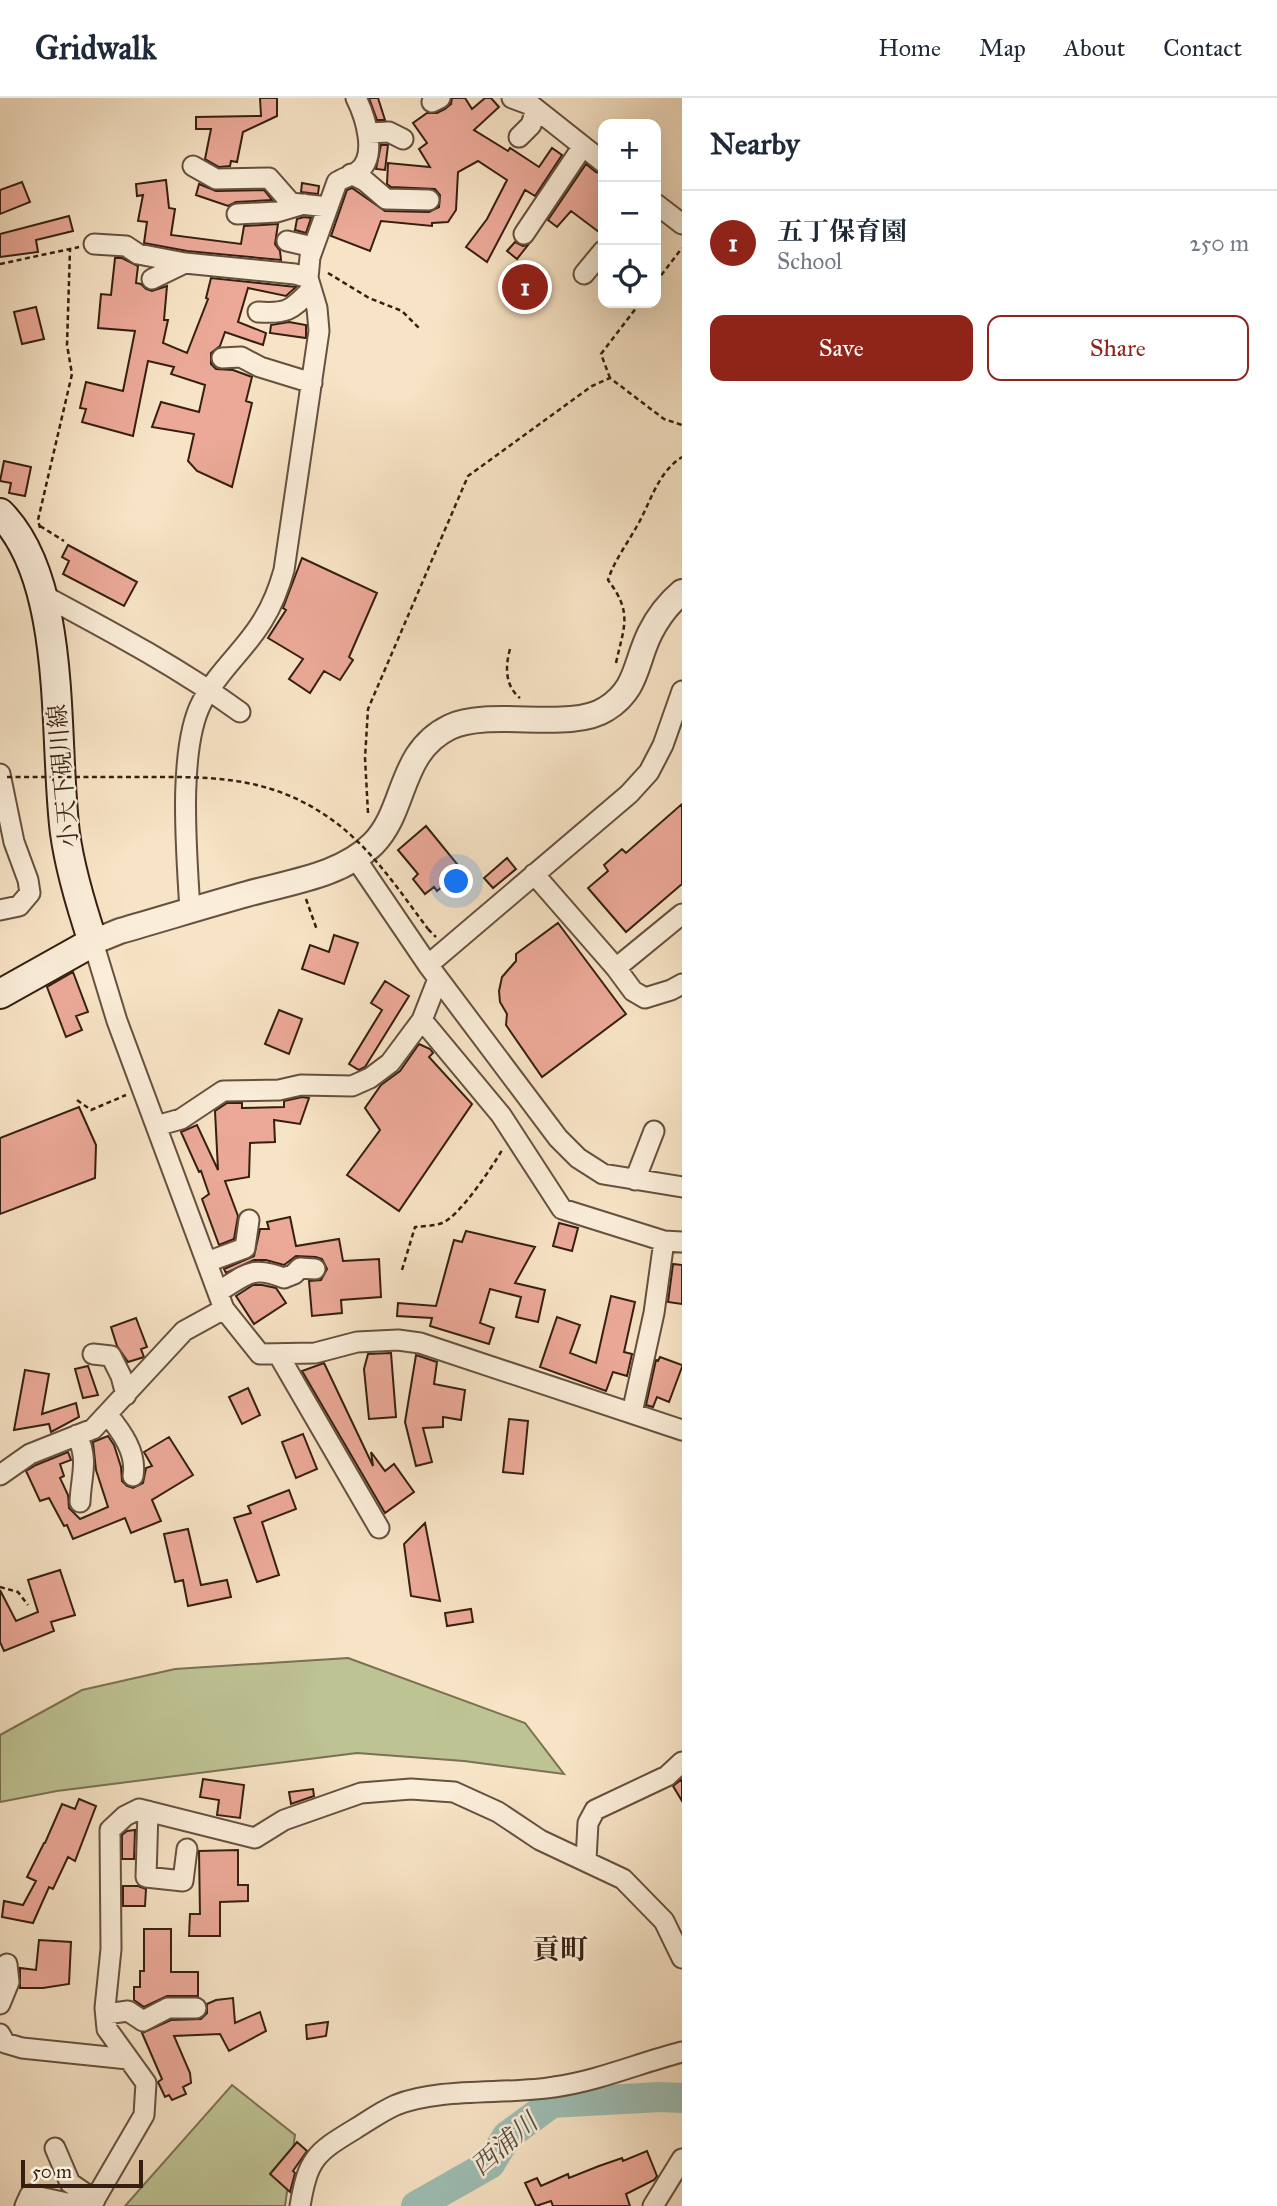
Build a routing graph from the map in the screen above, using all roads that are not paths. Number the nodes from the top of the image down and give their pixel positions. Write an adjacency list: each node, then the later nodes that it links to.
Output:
1 (356, 98): 4 (street)
2 (512, 98): 3 (street)
3 (536, 109): 5 (street); 7 (street)
4 (368, 133): 6 (street); 10 (street)
5 (519, 137)
6 (403, 139)
7 (583, 146): 8 (street); 17 (street)
8 (598, 158)
9 (193, 166): 12 (street)
10 (351, 174): 11 (street); 13 (street)
11 (429, 200)
12 (304, 204): 13 (street); 15 (street)
13 (328, 206): 22 (street)
14 (661, 208): 16 (street)
15 (236, 214)
16 (682, 223)
17 (524, 234)
18 (287, 241): 22 (street)
19 (94, 244): 21 (street)
20 (598, 257): 23 (street)
21 (185, 263): 22 (street); 24 (street)
22 (310, 269): 25 (street); 27 (street)
23 (584, 274)
24 (152, 279)
25 (258, 312)
26 (222, 358): 27 (street)
27 (312, 383): 31 (street)
28 (0, 513): 30 (main road, 小天下硯川線)
29 (682, 592): 35 (street)
30 (43, 594): 31 (street); 40 (main road, 小天下硯川線)
31 (210, 690): 33 (street); 38 (street)
32 (682, 691): 36 (street)
33 (240, 712)
34 (2, 777): 37 (street)
35 (364, 852): 38 (street); 42 (street)
36 (534, 874): 41 (street); 42 (street)
37 (0, 910)
38 (190, 911): 40 (street)
39 (682, 914): 41 (street)
40 (93, 942): 44 (main road); 46 (street)
41 (616, 968): 43 (street)
42 (433, 972): 45 (street); 48 (street)
43 (682, 984)
44 (0, 994)
45 (422, 1020): 46 (street); 51 (street)
46 (156, 1126): 52 (street)
47 (654, 1131): 48 (street)
48 (635, 1180): 49 (street)
49 (682, 1187)
50 (249, 1220): 52 (street)
51 (673, 1241): 58 (street)
52 (207, 1262): 54 (street)
53 (315, 1269): 54 (street)
54 (221, 1301): 56 (street); 57 (street)
55 (93, 1354): 57 (street)
56 (278, 1354): 58 (street); 65 (street)
57 (126, 1395): 59 (street)
58 (632, 1413): 60 (street)
59 (107, 1414): 61 (street); 63 (street)
60 (682, 1430)
61 (77, 1435): 62 (street); 64 (street)
62 (0, 1475)
63 (133, 1476)
64 (79, 1502)
65 (379, 1528)
66 (682, 1762): 69 (street)
67 (148, 1811): 68 (street); 69 (street); 74 (street)
68 (187, 1849)
69 (586, 1860): 70 (street)
70 (682, 1958)
71 (7, 1964): 72 (street)
72 (0, 2004)
73 (196, 2008): 74 (street)
74 (106, 2014): 77 (street)
75 (0, 2034): 77 (street)
76 (682, 2052): 82 (street)
77 (128, 2059): 80 (street)
78 (55, 2148): 80 (street)
79 (682, 2160): 83 (street)
80 (89, 2204): 81 (street)
81 (25, 2206)
82 (300, 2206)
83 (653, 2206)

